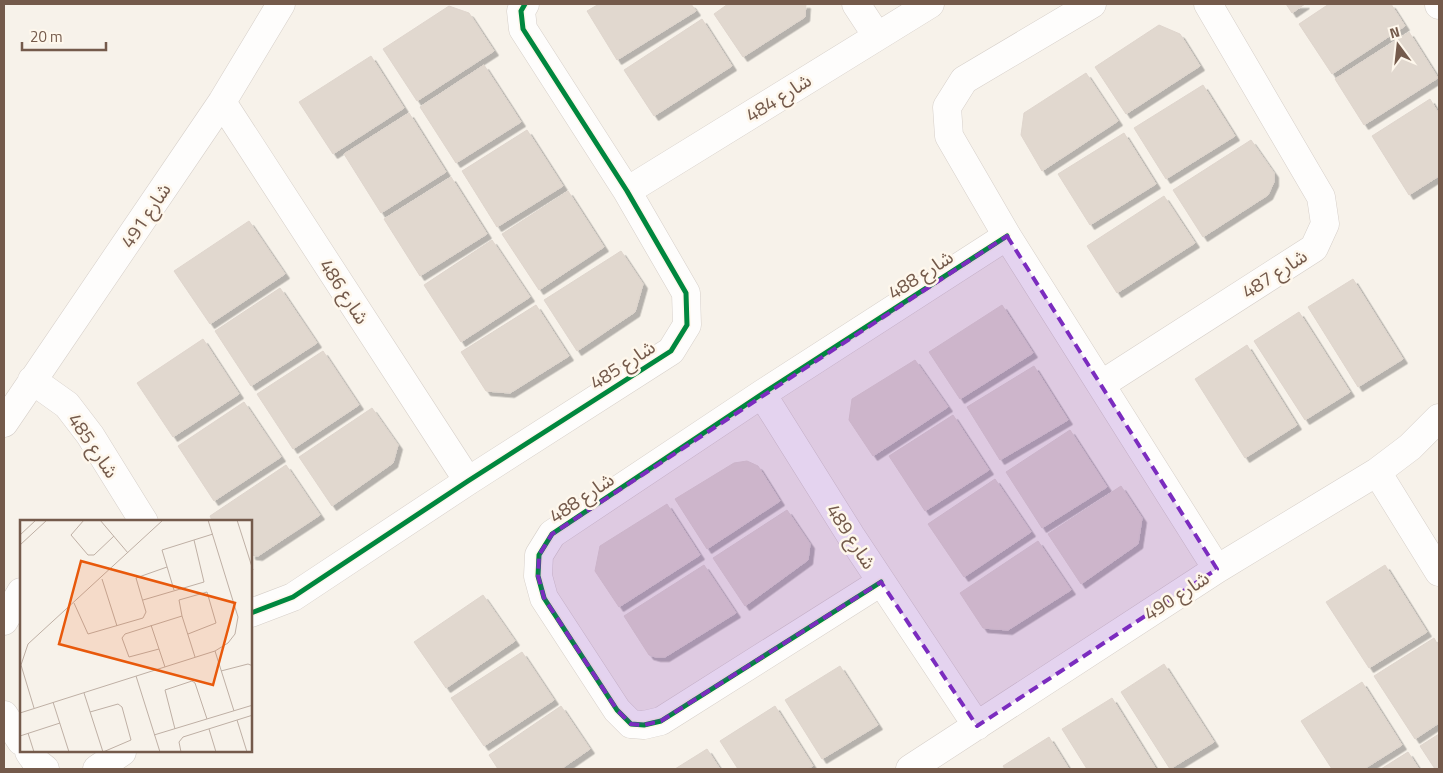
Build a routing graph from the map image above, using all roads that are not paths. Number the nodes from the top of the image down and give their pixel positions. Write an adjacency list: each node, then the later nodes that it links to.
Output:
1 (281, 4): 8 (street, شارع 491)
2 (525, 4): 9 (street, شارع 485)
3 (856, 4): 7 (street)
4 (930, 4): 7 (street, شارع 484)
5 (1092, 4): 10 (street)
6 (1208, 4): 12 (street, شارع 487)
7 (876, 36): 9 (street, شارع 484)
8 (222, 102): 11 (street, شارع 491); 17 (street, شارع 486)
9 (627, 191): 17 (street, شارع 485)
10 (1007, 236): 12 (street); 13 (street, شارع 488)
11 (32, 380): 15 (street, شارع 491); 18 (street, شارع 485)
12 (1102, 384): 19 (street)
13 (762, 394): 21 (street, شارع 489); 21 (street, شارع 488)
14 (1439, 418): 16 (street, شارع 490)
15 (4, 423)
16 (1377, 472): 19 (street, شارع 490); 20 (street)
17 (468, 481): 25 (street, شارع 485)
18 (143, 520)
19 (1217, 569): 28 (street, شارع 490)
20 (1439, 572)
21 (882, 582): 28 (street, شارع 489)
22 (20, 591): 24 (street)
23 (20, 592): 26 (street)
24 (4, 599)
25 (252, 613)
26 (4, 621)
27 (4, 715): 29 (street)
28 (977, 726): 34 (street, شارع 490)
29 (20, 739)
30 (30, 753): 32 (street)
31 (121, 753): 33 (street)
32 (45, 769)
33 (97, 769)
34 (910, 769)

